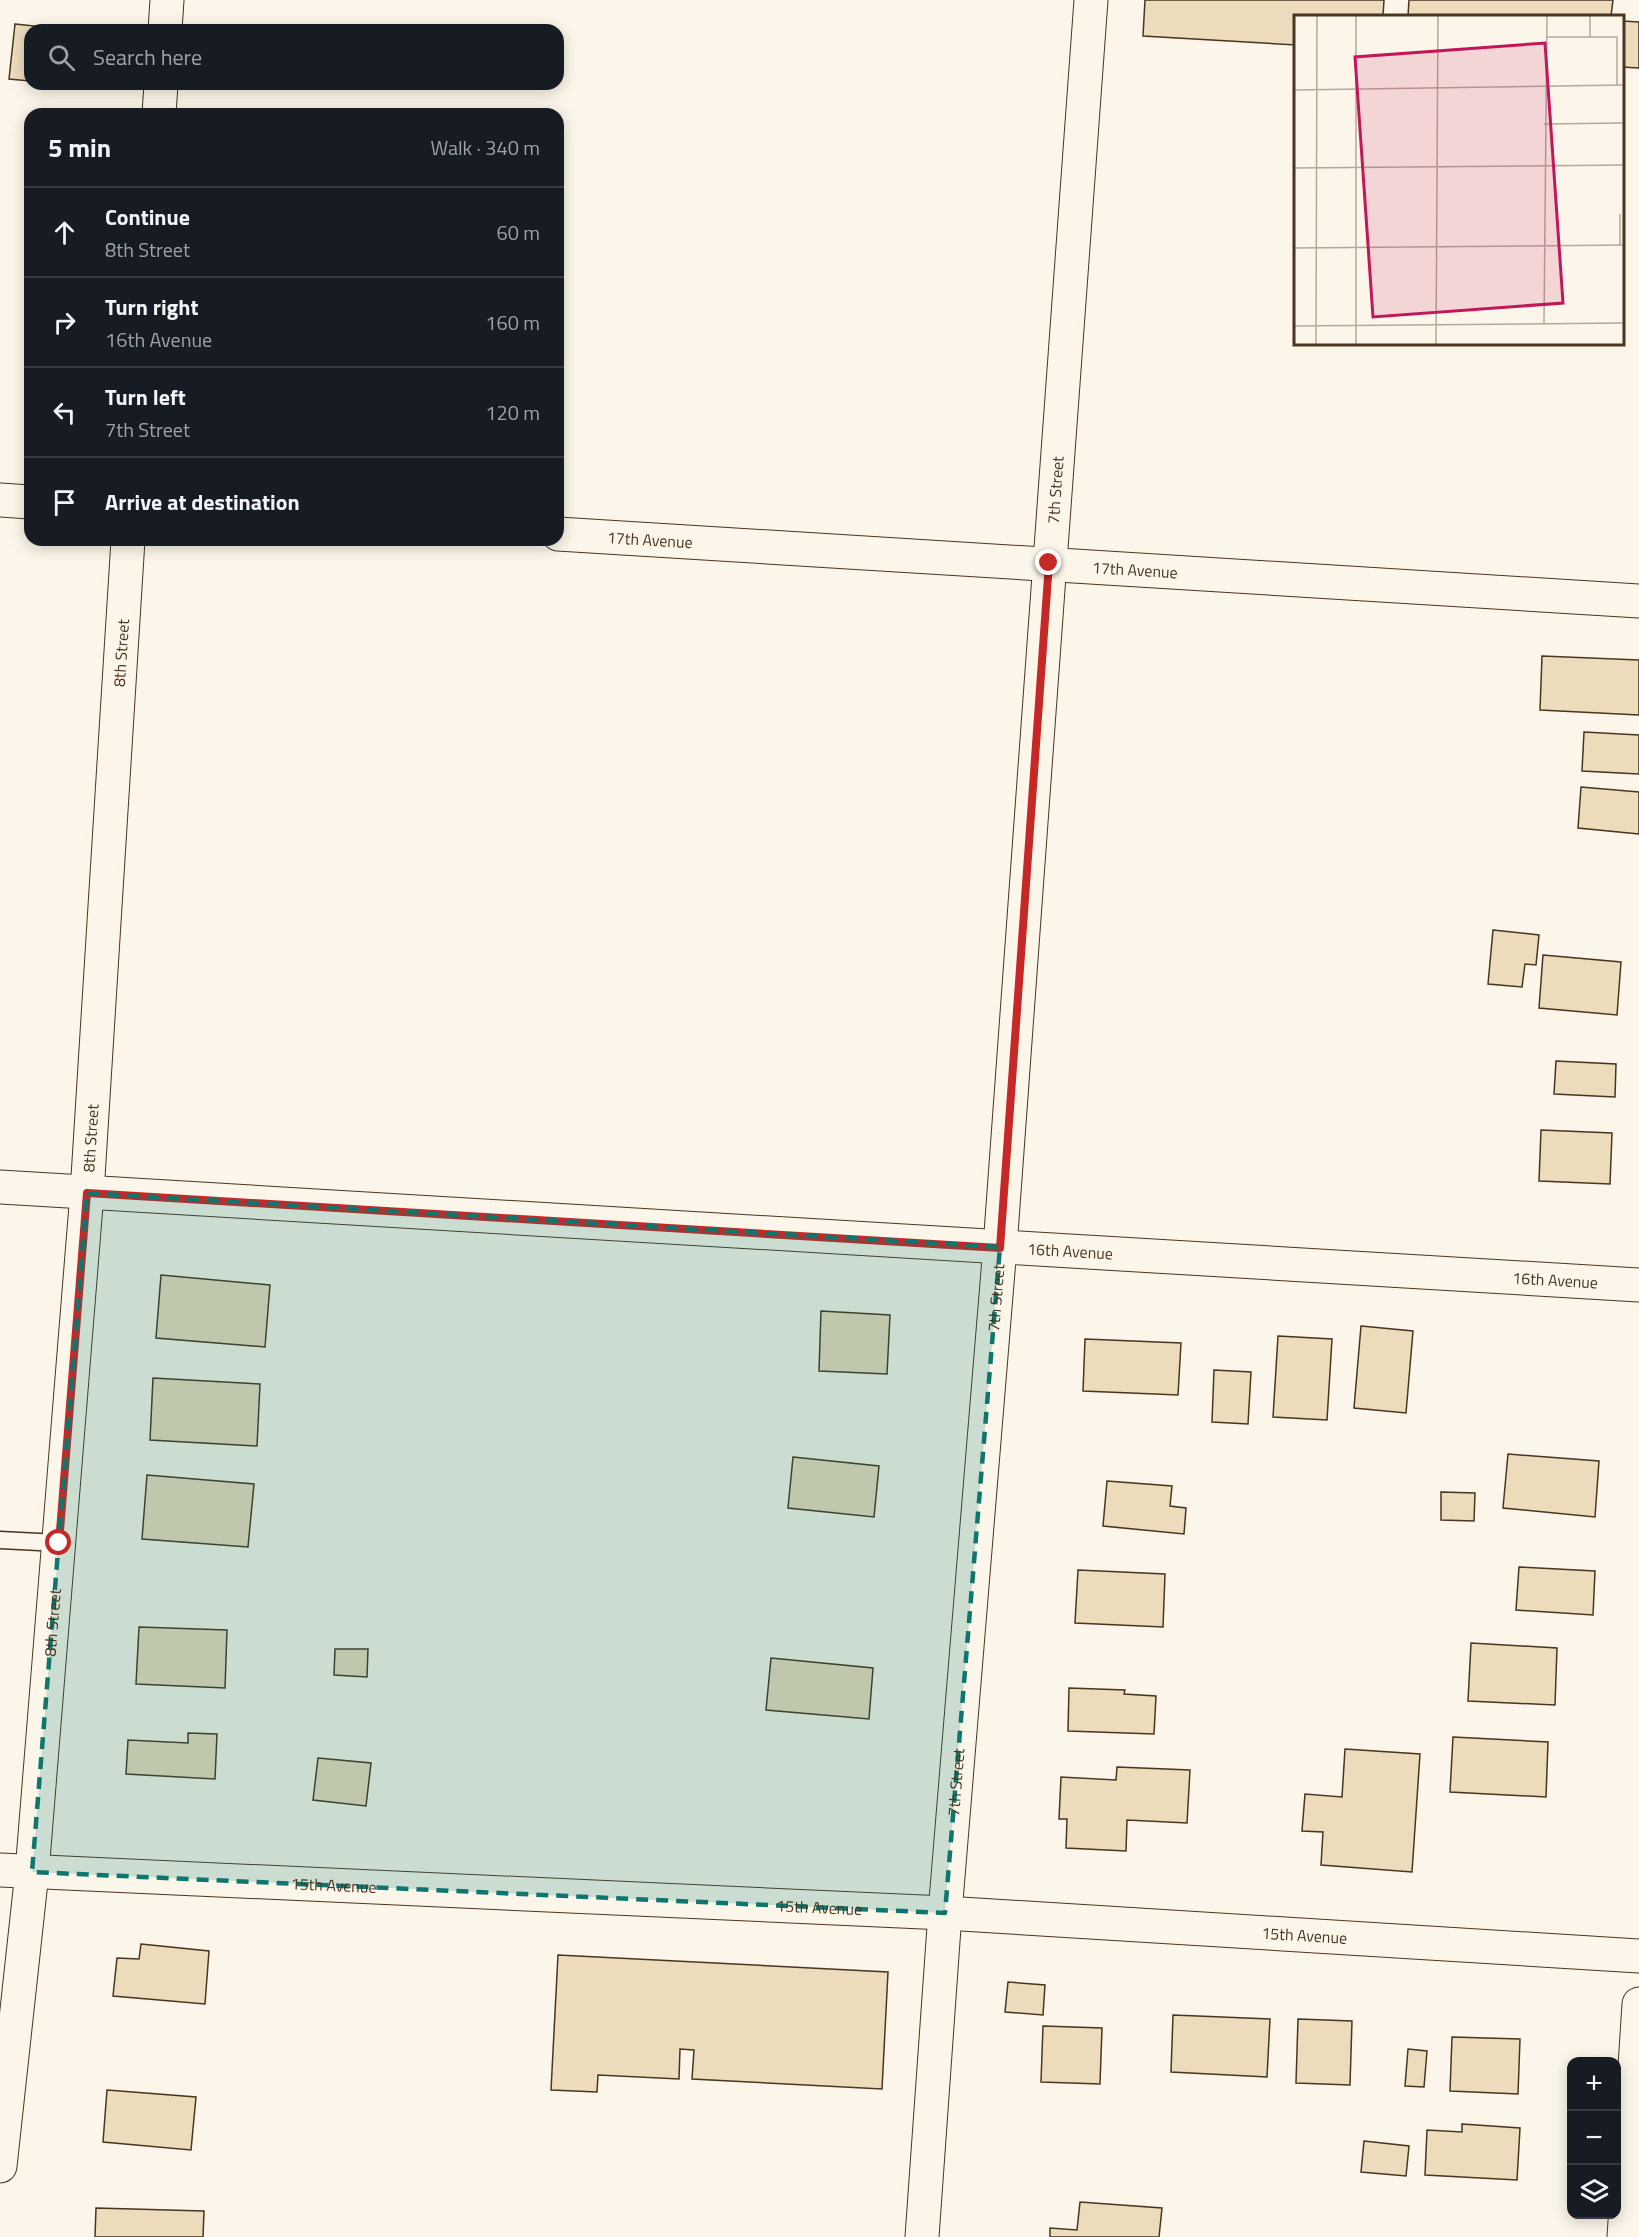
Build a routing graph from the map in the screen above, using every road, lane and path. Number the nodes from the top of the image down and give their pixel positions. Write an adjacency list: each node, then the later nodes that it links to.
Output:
1 (167, 0): 3 (street)
2 (1091, 0): 10 (street, 7th Street)
3 (165, 24)
4 (161, 90): 5 (street)
5 (159, 108)
6 (0, 500): 7 (street)
7 (24, 502)
8 (564, 534): 10 (street, 17th Avenue)
9 (128, 546): 13 (street, 8th Street)
10 (1049, 563): 11 (street, 17th Avenue); 14 (street, 7th Street)
11 (1639, 601)
12 (0, 1188): 13 (street, 16th Avenue)
13 (87, 1193): 14 (street, 16th Avenue); 17 (street, 8th Street)
14 (1000, 1248): 15 (street, 16th Avenue); 20 (street, 7th Street)
15 (1639, 1285)
16 (0, 1540): 17 (lane)
17 (59, 1543): 19 (street, 8th Street)
18 (0, 1870): 19 (street, 15th Avenue)
19 (32, 1872): 20 (street, 15th Avenue); 23 (street, 8th Street)
20 (945, 1913): 21 (street, 15th Avenue); 24 (street, 7th Street)
21 (1639, 1956)
22 (1639, 2004): 25 (street)
23 (0, 2166)
24 (922, 2237)
25 (1624, 2237)

